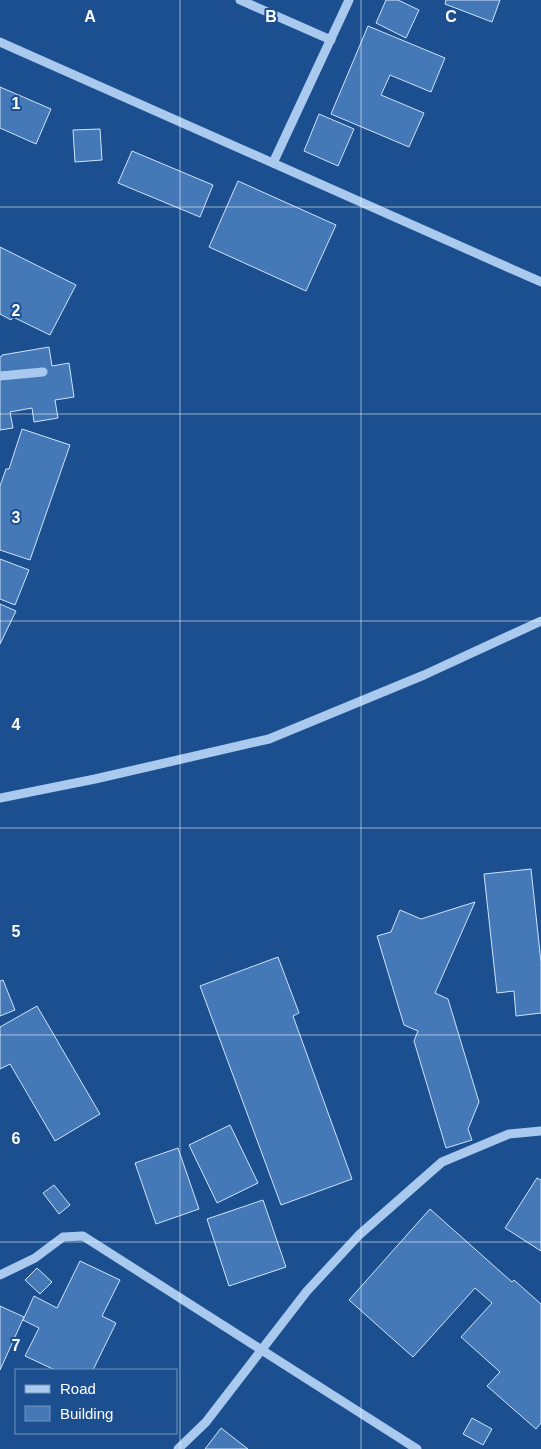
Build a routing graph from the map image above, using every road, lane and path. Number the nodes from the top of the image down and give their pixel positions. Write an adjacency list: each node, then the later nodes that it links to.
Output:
1 (240, 0): 3 (street)
2 (349, 0): 3 (street)
3 (331, 40): 5 (street)
4 (0, 42): 5 (street)
5 (273, 163): 6 (street)
6 (541, 282)
7 (44, 372): 8 (street)
8 (0, 376)
9 (541, 621): 10 (street)
10 (0, 798)
11 (541, 1130): 13 (street)
12 (0, 1275): 13 (street)
13 (262, 1351): 14 (street); 15 (street)
14 (178, 1449)
15 (417, 1449)

